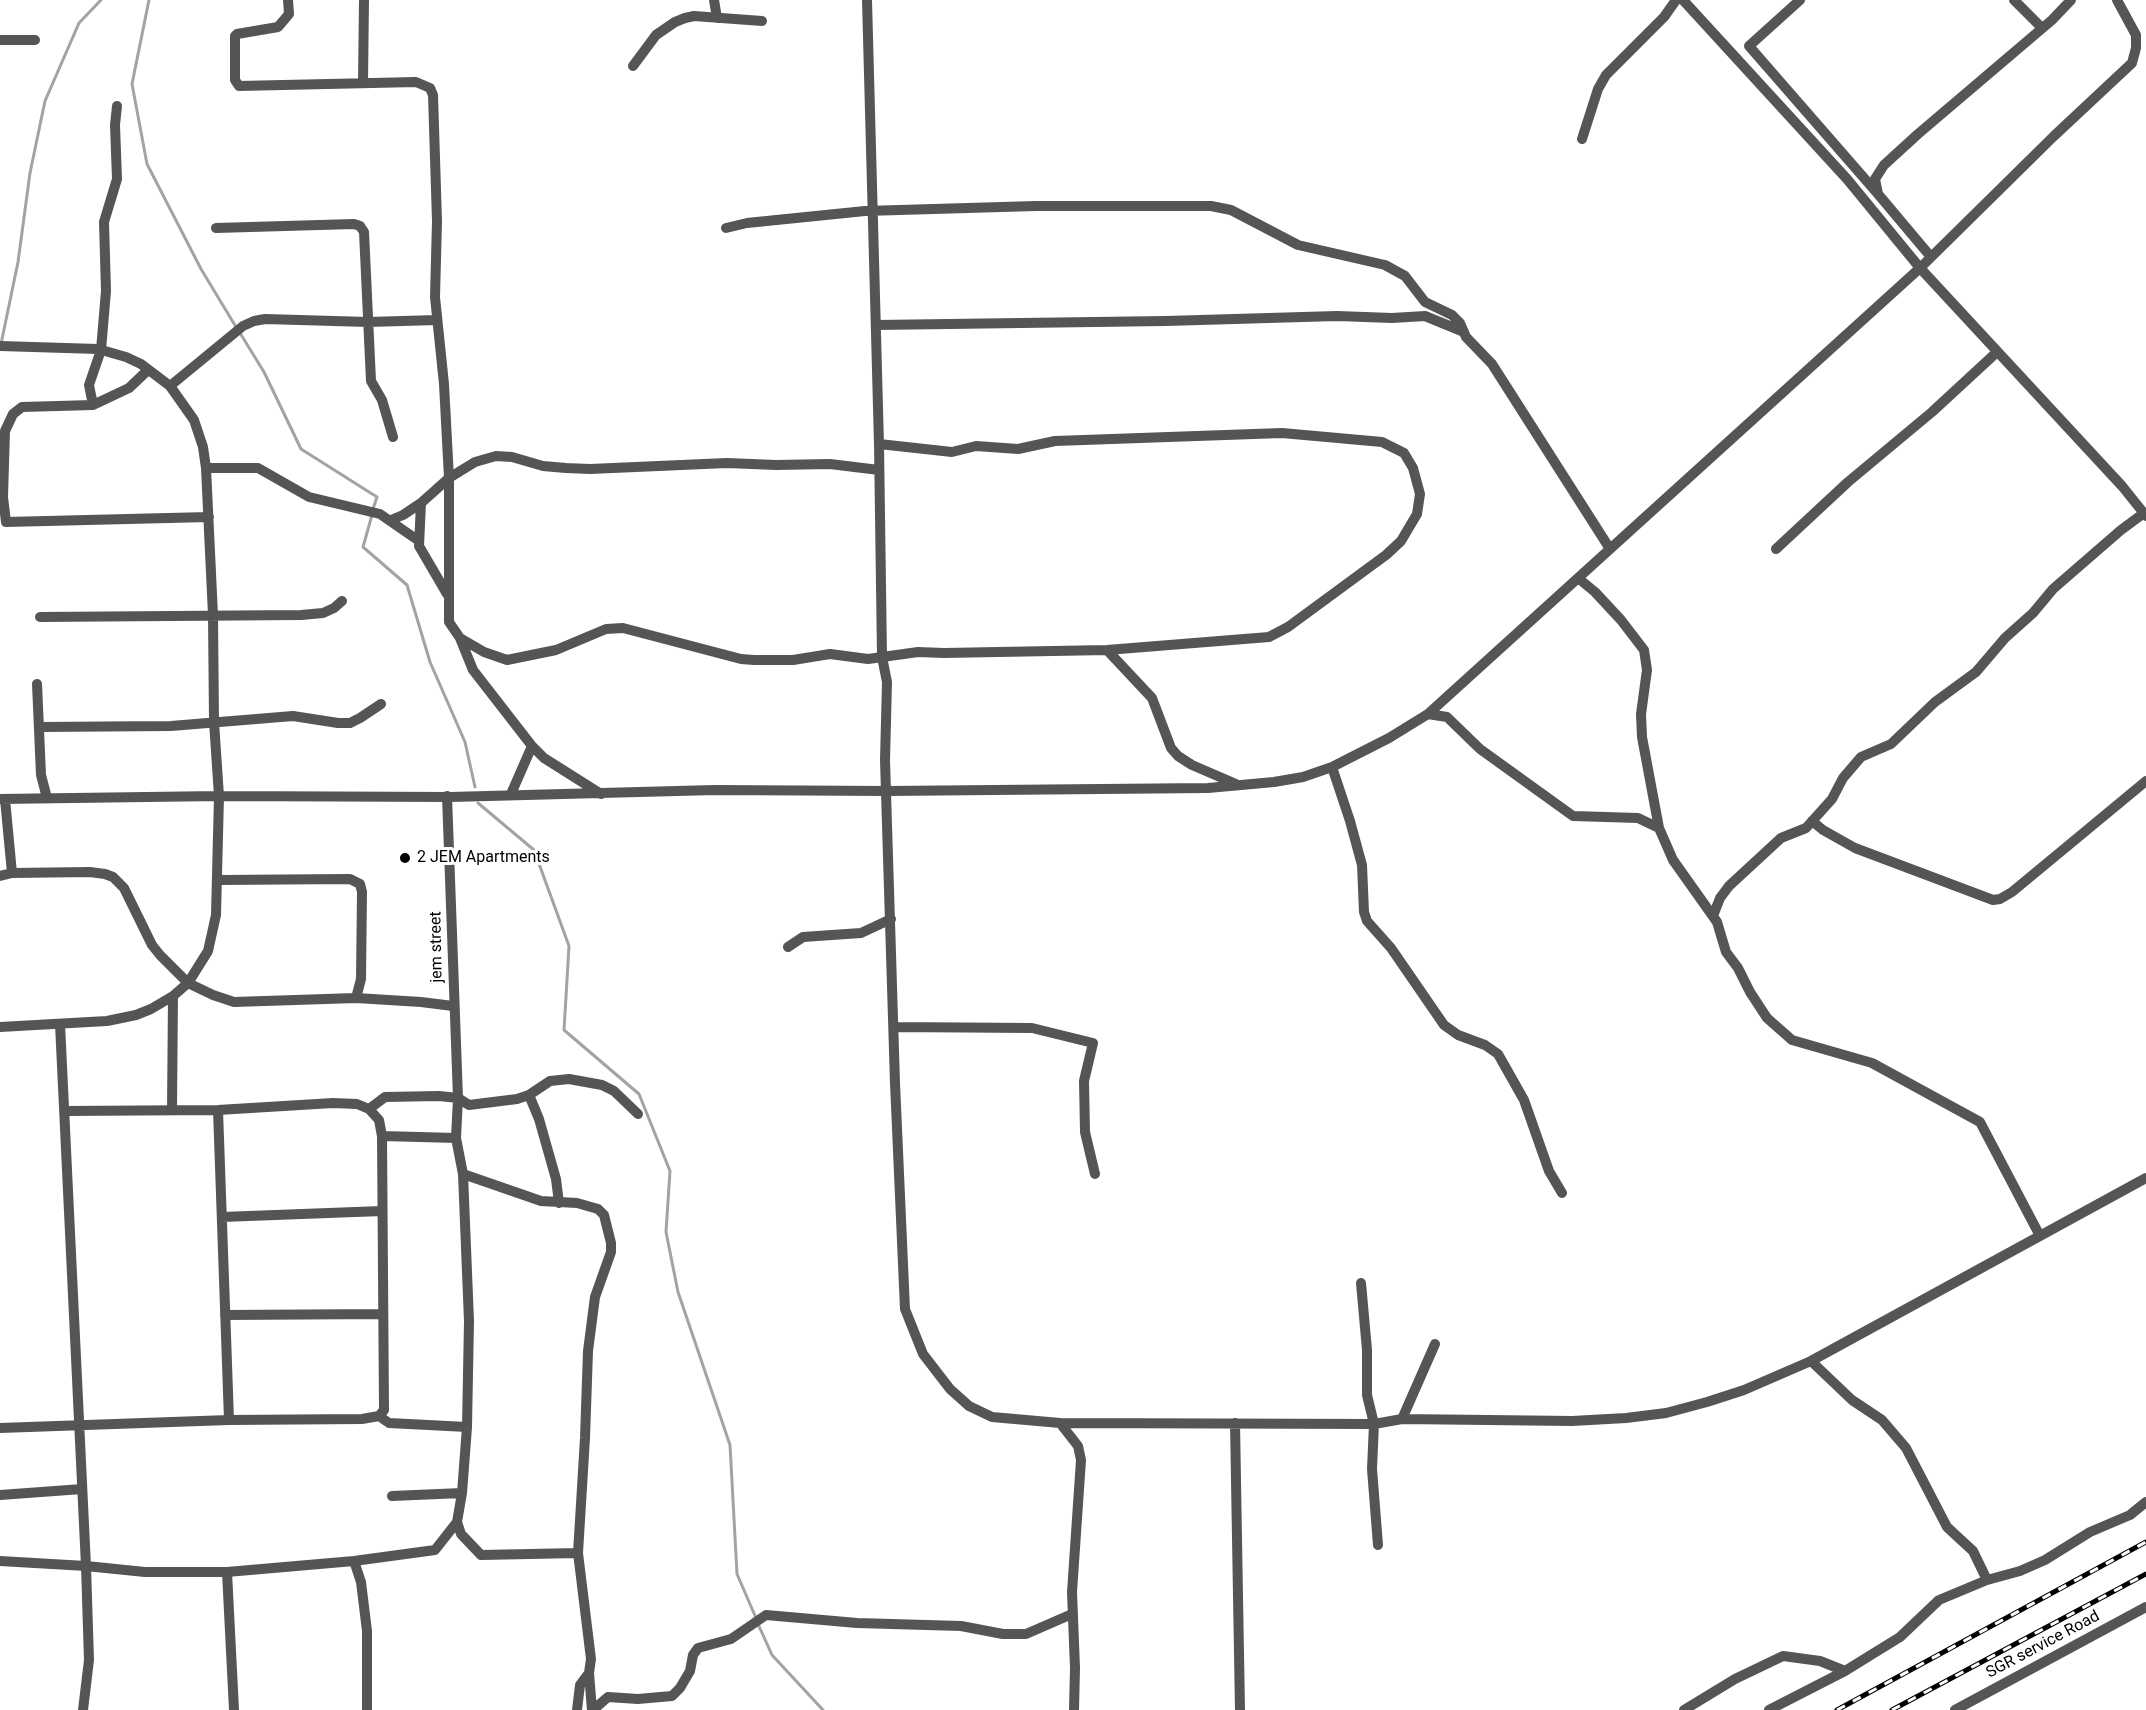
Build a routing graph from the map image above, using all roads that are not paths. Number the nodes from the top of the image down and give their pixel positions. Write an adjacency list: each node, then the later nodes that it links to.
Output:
1 (288, 0): 17 (street)
2 (364, 0): 17 (street)
3 (714, 0): 11 (street)
4 (867, 0): 21 (street)
5 (1677, 0): 19 (street)
6 (1683, 0): 25 (street)
7 (1800, 0): 20 (street)
8 (2014, 0): 13 (street)
9 (2071, 0): 13 (street)
10 (2117, 0): 24 (street)
11 (717, 18): 12 (street); 16 (street)
12 (762, 21)
13 (2042, 28): 20 (street)
14 (0, 40): 15 (street)
15 (35, 40)
16 (633, 66)
17 (363, 82): 26 (street)
18 (117, 106): 31 (street)
19 (1582, 139)
20 (1878, 194): 24 (street)
21 (873, 211): 23 (street); 28 (street); 29 (street)
22 (216, 228): 27 (street)
23 (726, 228)
24 (1931, 257): 25 (street)
25 (1920, 268): 32 (street); 46 (street)
26 (437, 320): 27 (street); 40 (street)
27 (368, 322): 34 (street); 36 (street)
28 (876, 325): 29 (street); 37 (street)
29 (1464, 332): 46 (street)
30 (0, 346): 31 (street)
31 (101, 350): 33 (street); 35 (street)
32 (1997, 351): 42 (street); 47 (street)
33 (148, 370): 34 (street); 35 (street)
34 (170, 386): 38 (street)
35 (93, 405): 43 (street)
36 (393, 437)
37 (879, 444): 39 (street); 54 (street)
38 (206, 468): 43 (street); 44 (street)
39 (879, 470): 40 (street); 55 (street)
40 (449, 478): 41 (street); 49 (street)
41 (421, 503): 44 (street); 45 (street)
42 (2145, 514): 72 (street)
43 (209, 517): 51 (street)
44 (391, 520): 45 (street)
45 (419, 541): 49 (street)
46 (1611, 549): 48 (street)
47 (1776, 549)
48 (1578, 578): 58 (street); 73 (street)
49 (448, 596): 53 (street)
50 (342, 601): 51 (street)
51 (213, 615): 52 (street); 59 (street)
52 (39, 617)
53 (460, 638): 55 (street); 61 (street)
54 (1107, 650): 55 (street); 64 (street)
55 (882, 657): 65 (street)
56 (37, 684): 60 (street)
57 (381, 704): 59 (street)
58 (1428, 714): 62 (street); 73 (street)
59 (214, 722): 60 (street); 68 (street)
60 (39, 727): 70 (street)
61 (532, 746): 66 (street); 67 (street)
62 (1332, 767): 64 (street); 99 (street)
63 (2146, 781): 72 (street)
64 (1239, 786): 65 (street)
65 (887, 791): 67 (street); 78 (street)
66 (511, 794): 67 (street); 69 (street)
67 (601, 794)
68 (219, 796): 69 (street); 70 (street); 76 (street)
69 (447, 796): 83 (street, jem street)
70 (47, 798): 71 (street)
71 (3, 799): 74 (street)
72 (1812, 821): 77 (street)
73 (1659, 828): 77 (street)
74 (12, 873): 75 (street); 80 (street)
75 (0, 876)
76 (218, 880): 80 (street); 82 (street)
77 (1713, 916): 103 (street)
78 (891, 919): 79 (street); 86 (street)
79 (788, 947)
80 (188, 983): 81 (street); 82 (street)
81 (173, 996): 84 (street); 89 (street)
82 (356, 998): 83 (street)
83 (453, 1006): 88 (street, jem street)
84 (60, 1024): 85 (street); 92 (street)
85 (0, 1027)
86 (894, 1027): 97 (street); 112 (street)
87 (529, 1095): 88 (street); 93 (street); 100 (street)
88 (458, 1098): 91 (street); 95 (street, jem street)
89 (172, 1110): 90 (street); 92 (street)
90 (218, 1110): 91 (street); 102 (street)
91 (369, 1110): 94 (street)
92 (65, 1112): 115 (street)
93 (638, 1114)
94 (382, 1136): 95 (street); 101 (street)
95 (456, 1138): 96 (street, jem street)
96 (463, 1174): 100 (street); 116 (street, jem street)
97 (1095, 1174)
98 (2146, 1178): 103 (street)
99 (1562, 1192)
100 (559, 1203): 125 (street)
101 (382, 1211): 102 (street); 105 (street)
102 (222, 1217): 106 (street)
103 (2040, 1236): 108 (street)
104 (1360, 1283): 114 (street)
105 (383, 1314): 106 (street); 109 (street)
106 (225, 1315): 111 (street)
107 (1435, 1344): 110 (street)
108 (1811, 1361): 110 (street); 130 (street)
109 (379, 1416): 111 (street); 116 (street)
110 (1402, 1419): 114 (street)
111 (229, 1420): 115 (street)
112 (1060, 1423): 113 (street); 132 (street)
113 (1235, 1423): 114 (street); 141 (street)
114 (1374, 1424): 124 (street)
115 (79, 1425): 117 (street); 118 (street)
116 (467, 1427): 119 (street, jem street)
117 (0, 1428)
118 (82, 1489): 120 (street); 128 (street)
119 (462, 1493): 121 (street); 123 (street, jem street)
120 (0, 1495)
121 (392, 1496)
122 (2146, 1502): 130 (street)
123 (457, 1522): 125 (street); 127 (street)
124 (1378, 1545)
125 (578, 1553): 134 (street)
126 (0, 1561): 128 (street)
127 (354, 1562): 129 (street); 137 (street)
128 (86, 1566): 129 (street); 135 (street)
129 (227, 1572): 136 (street)
130 (1988, 1580): 133 (street)
131 (2146, 1607): 144 (street, SGR service Road)
132 (1072, 1614): 139 (street); 140 (street)
133 (1845, 1671): 142 (street); 143 (street)
134 (589, 1672): 138 (street); 139 (street)
135 (83, 1710)
136 (234, 1710)
137 (367, 1710)
138 (577, 1710)
139 (592, 1710)
140 (1074, 1710)
141 (1240, 1710)
142 (1684, 1710)
143 (1769, 1710)
144 (1954, 1710)

